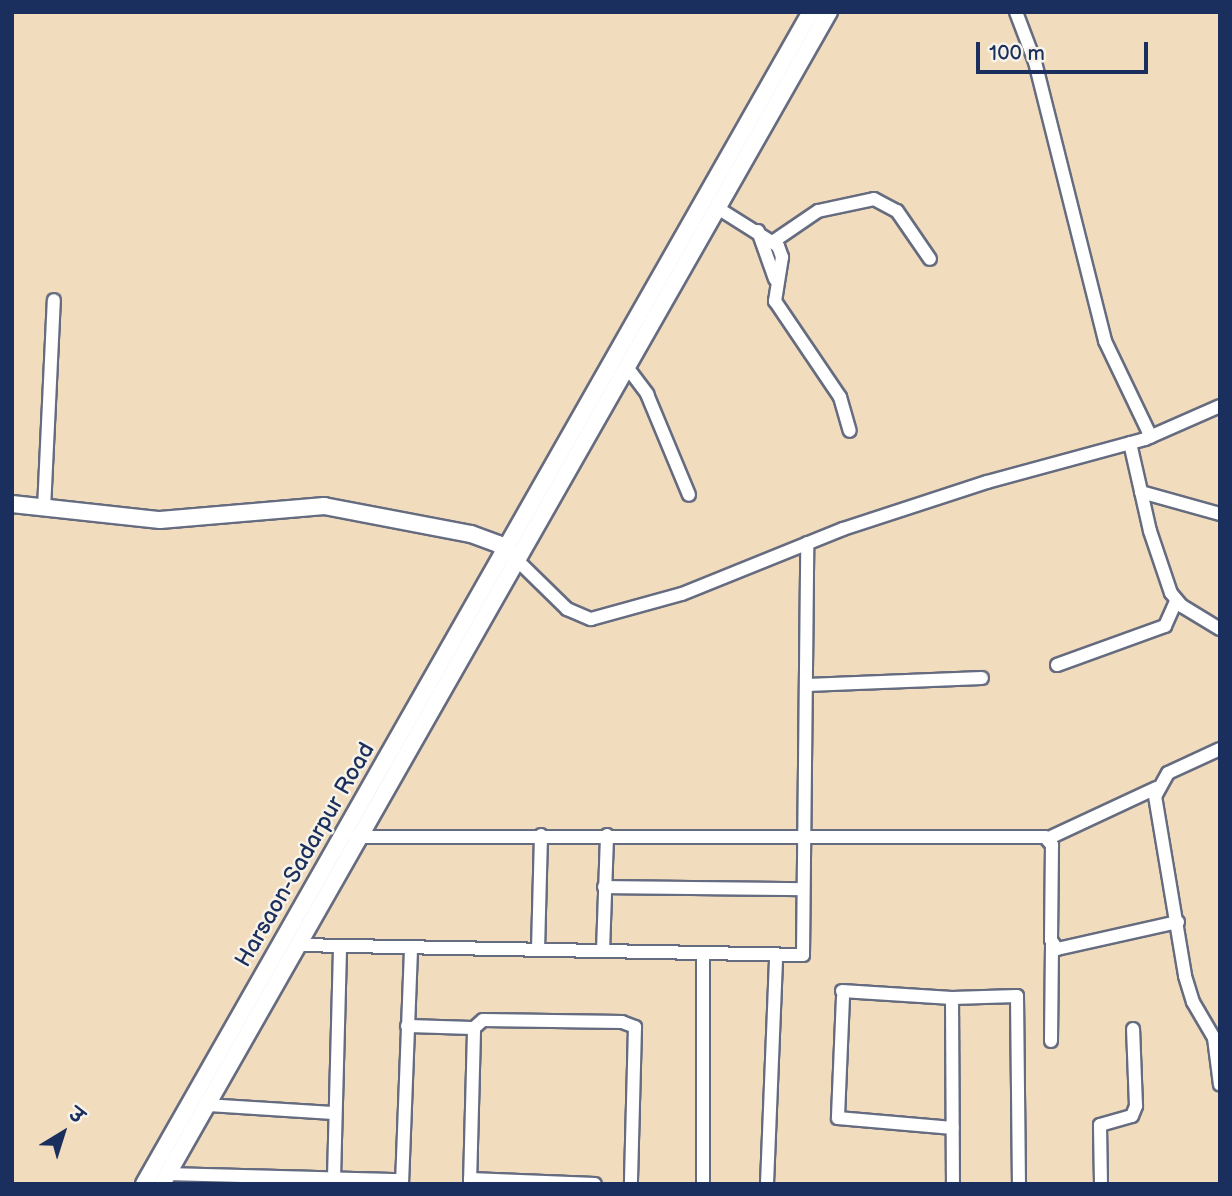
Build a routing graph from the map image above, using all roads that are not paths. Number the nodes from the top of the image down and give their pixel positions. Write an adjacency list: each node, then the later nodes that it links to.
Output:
1 (811, 12): 21 (street)
2 (829, 12): 4 (street)
3 (1016, 12): 13 (street)
4 (716, 207): 5 (street); 10 (street)
5 (758, 230): 6 (street); 8 (street)
6 (774, 241): 7 (street); 8 (street)
7 (930, 260)
8 (776, 286): 12 (street)
9 (54, 300): 18 (street)
10 (626, 367): 16 (street); 21 (street)
11 (1220, 406): 13 (street)
12 (850, 430)
13 (1151, 437): 14 (street)
14 (1130, 443): 15 (street); 20 (street)
15 (1141, 492): 19 (street); 22 (street)
16 (689, 495)
17 (12, 504): 18 (street)
18 (44, 509): 21 (street)
19 (1220, 514)
20 (807, 543): 21 (street); 26 (street)
21 (512, 555): 32 (street, Harsaon-Sadarpur Road); 58 (street, Harsaon-Sadarpur Road)
22 (1176, 601): 23 (street); 24 (street)
23 (1220, 629)
24 (1057, 665)
25 (982, 678): 26 (street)
26 (807, 685): 29 (street)
27 (1220, 749): 28 (street)
28 (1156, 788): 33 (street); 36 (street)
29 (805, 834): 31 (street); 33 (street); 35 (street)
30 (541, 835): 31 (street); 32 (street); 41 (street)
31 (607, 835): 34 (street)
32 (356, 838): 37 (street, Harsaon-Sadarpur Road)
33 (1049, 838): 38 (street)
34 (604, 887): 35 (street); 42 (street)
35 (802, 889): 44 (street)
36 (1178, 922): 38 (street); 50 (street)
37 (297, 945): 39 (street); 51 (street, Harsaon-Sadarpur Road)
38 (1052, 945): 49 (street)
39 (340, 946): 40 (street); 52 (street)
40 (411, 948): 41 (street); 46 (street)
41 (538, 950): 42 (street)
42 (603, 951): 43 (street)
43 (703, 954): 44 (street); 61 (street)
44 (776, 956): 62 (street)
45 (952, 998): 53 (street); 53 (street); 64 (street)
46 (407, 1026): 47 (street); 57 (street)
47 (474, 1028): 56 (street); 60 (street)
48 (1133, 1029): 65 (street)
49 (1051, 1041)
50 (1220, 1085)
51 (207, 1105): 52 (street); 55 (street, Harsaon-Sadarpur Road)
52 (335, 1113): 54 (street)
53 (953, 1128): 63 (street)
54 (334, 1178): 55 (street); 57 (street)
55 (164, 1179)
56 (470, 1181): 59 (street)
57 (402, 1182)
58 (144, 1184)
59 (595, 1184)
60 (631, 1184)
61 (703, 1184)
62 (767, 1184)
63 (953, 1184)
64 (1019, 1184)
65 (1101, 1184)

